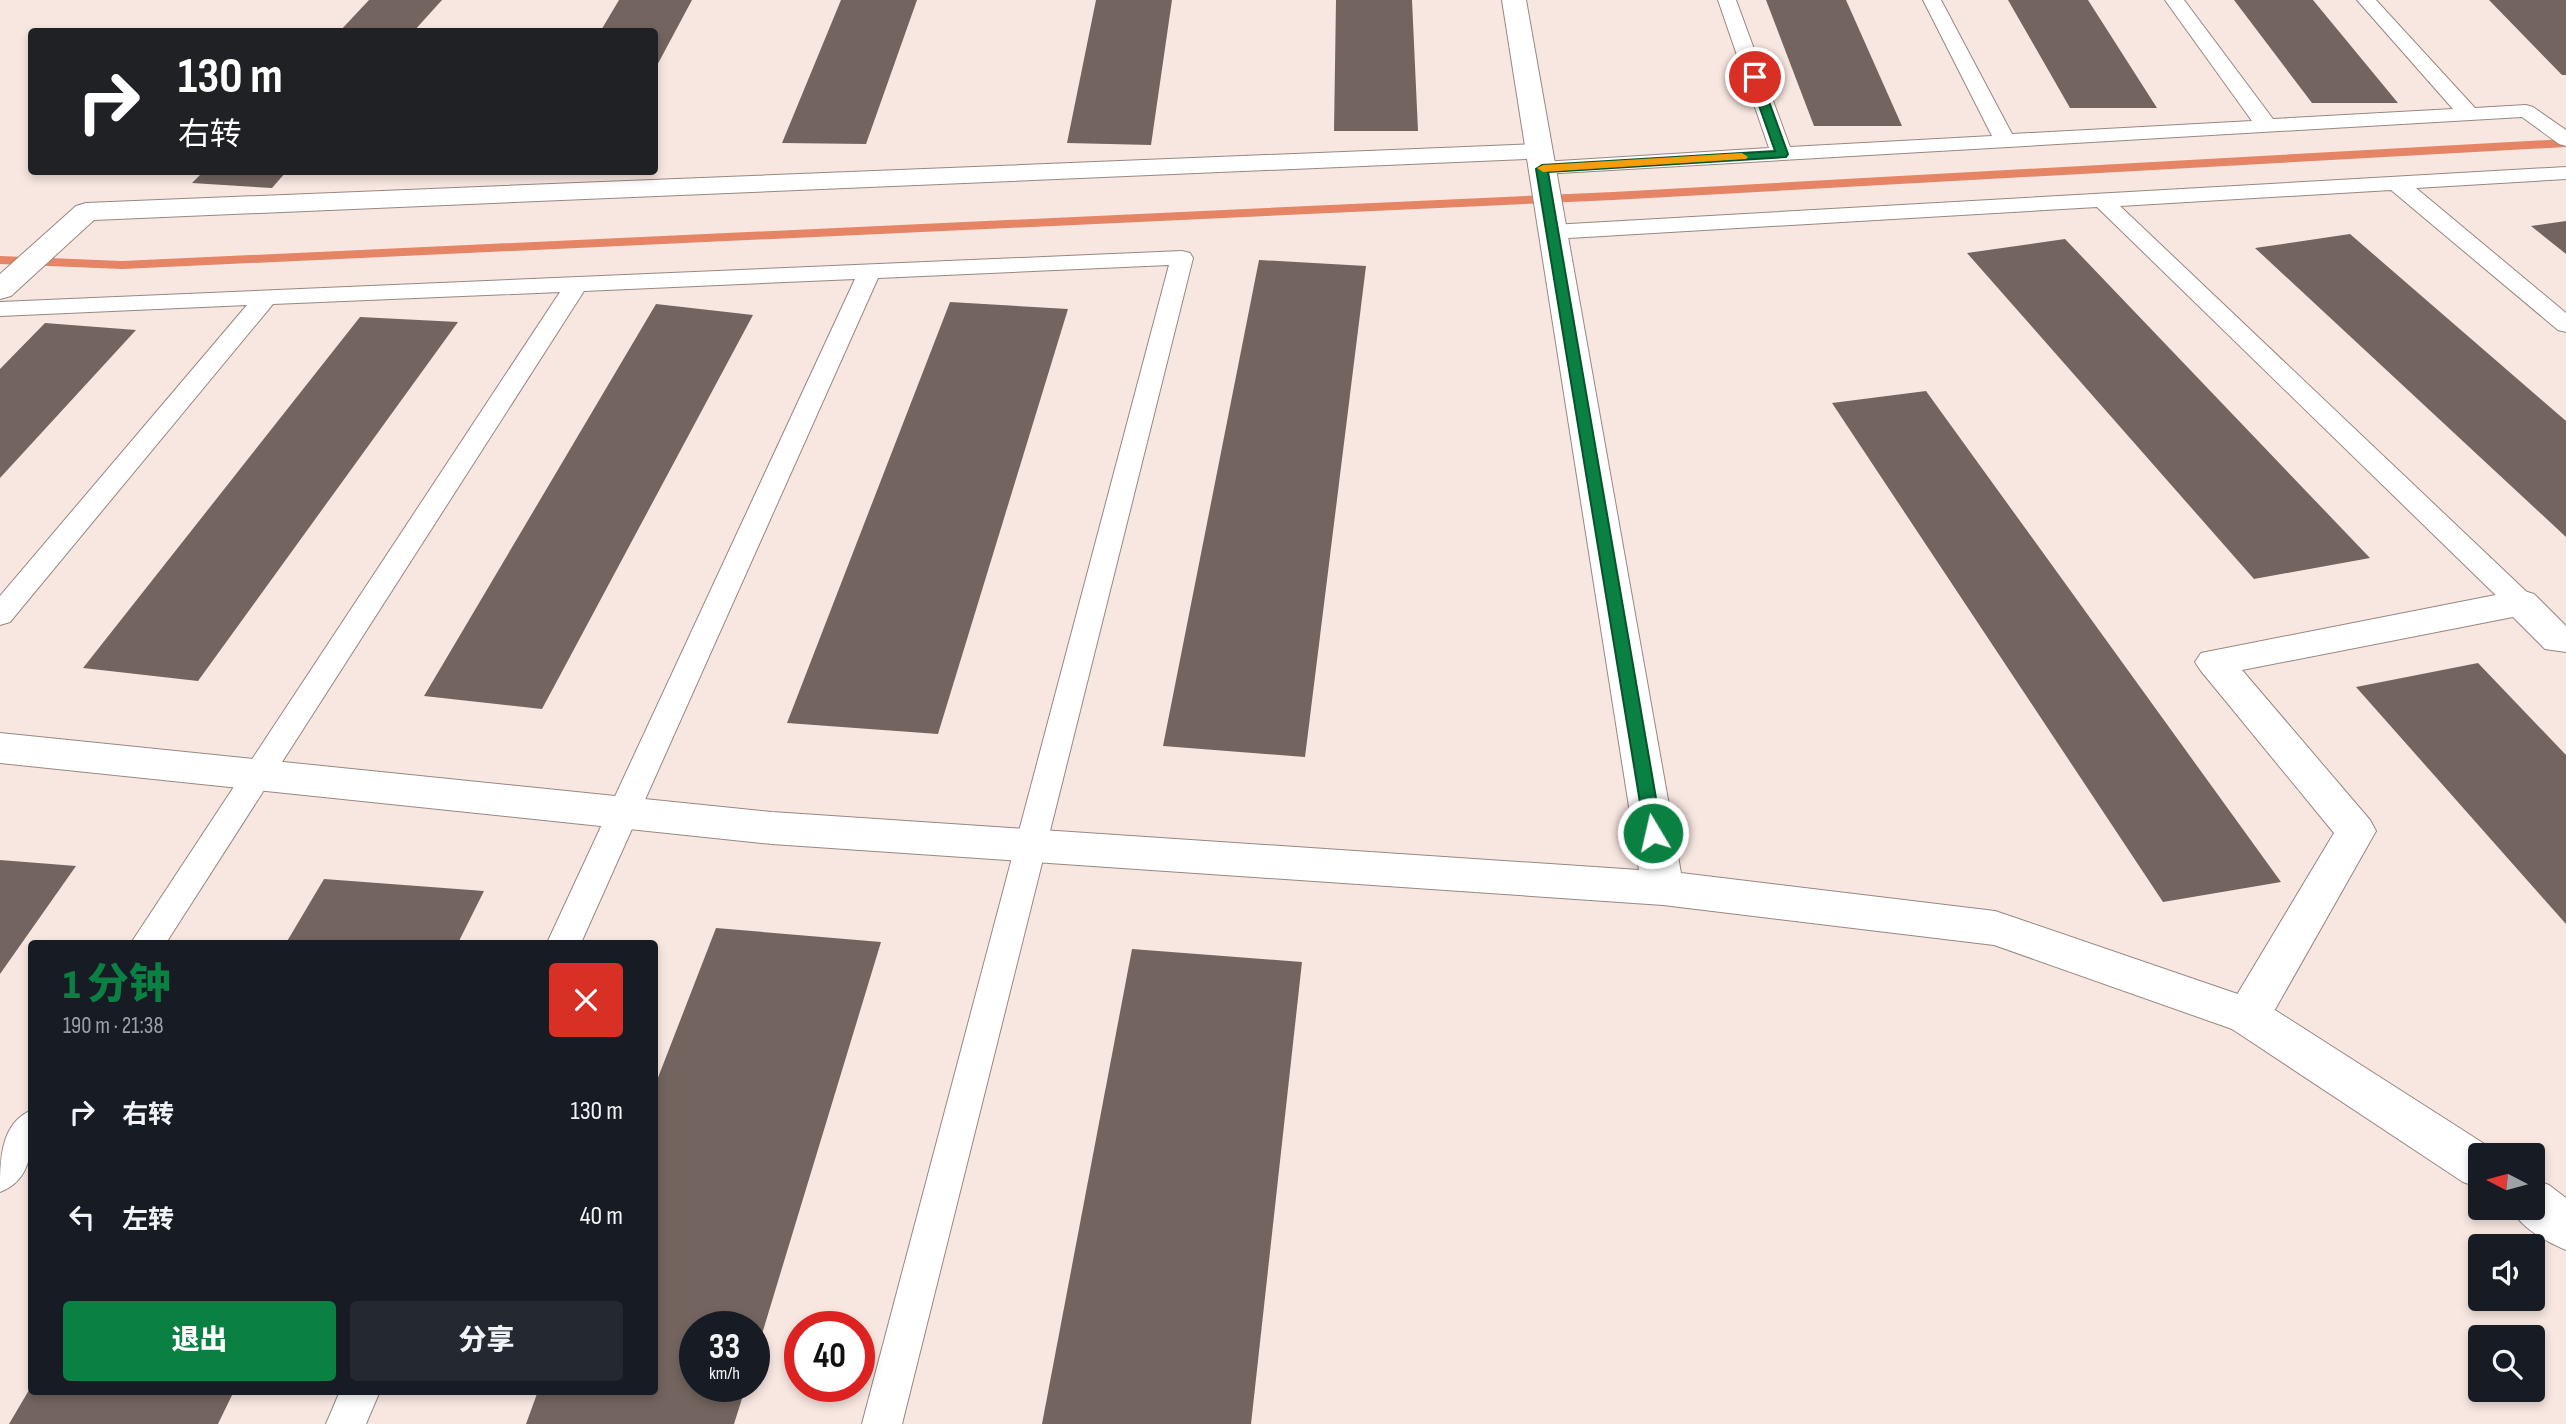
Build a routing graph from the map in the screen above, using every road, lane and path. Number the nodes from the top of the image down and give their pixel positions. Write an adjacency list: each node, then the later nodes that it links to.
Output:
1 (1514, 0): 13 (street)
2 (1727, 0): 10 (lane)
3 (1932, 0): 9 (lane)
4 (2174, 0): 7 (lane)
5 (2366, 0): 6 (lane)
6 (2469, 114): 7 (lane); 8 (lane)
7 (2267, 126): 9 (lane)
8 (2561, 136)
9 (2005, 141): 10 (lane)
10 (1782, 154): 13 (lane)
11 (2566, 173): 12 (lane)
12 (2396, 183): 14 (lane); 20 (lane)
13 (1546, 190): 14 (lane); 16 (street); 28 (street)
14 (2102, 200): 21 (lane)
15 (870, 271): 17 (lane); 26 (lane); 27 (lane)
16 (8, 282)
17 (578, 284): 18 (lane); 25 (lane)
18 (267, 297): 19 (lane); 22 (lane)
19 (0, 309)
20 (2566, 325)
21 (2521, 603): 23 (street); 31 (street)
22 (0, 615)
23 (2563, 643)
24 (0, 748): 25 (street)
25 (256, 775): 26 (street); 29 (lane)
26 (624, 812): 27 (street); 30 (lane)
27 (1031, 845): 28 (street); 39 (lane)
28 (1663, 888): 31 (street)
29 (150, 940)
30 (565, 940)
31 (2248, 1016): 33 (street)
32 (28, 1132): 34 (lane)
33 (2468, 1159)
34 (0, 1175)
35 (2545, 1211): 36 (street)
36 (2566, 1227)
37 (358, 1395): 38 (lane)
38 (345, 1424)
39 (882, 1424)

